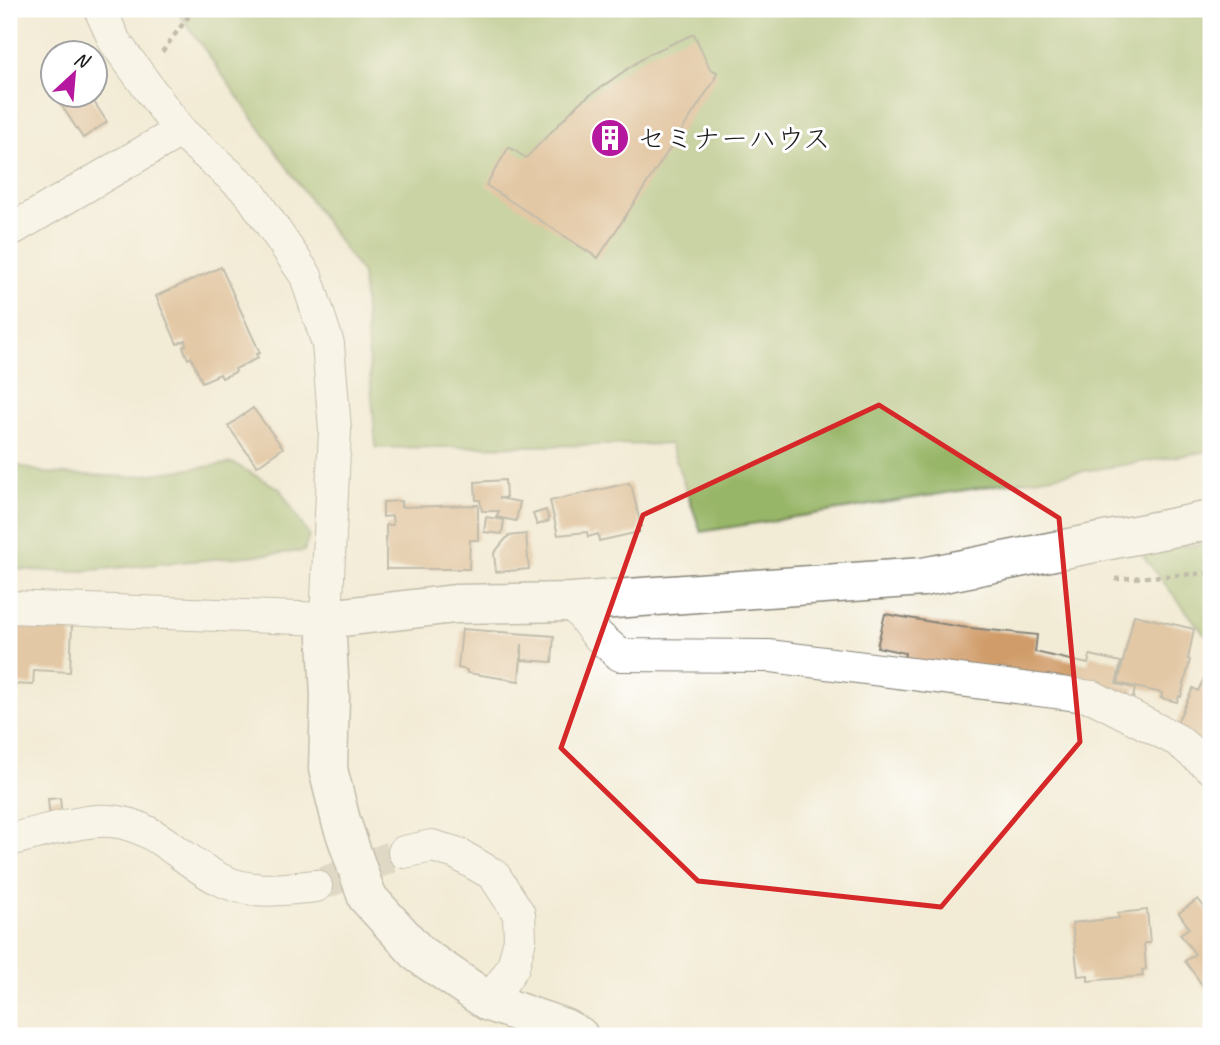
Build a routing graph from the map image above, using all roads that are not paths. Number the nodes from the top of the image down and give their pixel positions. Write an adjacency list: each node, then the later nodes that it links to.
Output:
1 (100, 9): 2 (street)
2 (180, 131): 3 (street); 7 (street)
3 (9, 231)
4 (1211, 520): 5 (street)
5 (572, 602): 7 (street); 8 (street)
6 (9, 607): 7 (street)
7 (326, 619): 12 (street)
8 (1211, 768)
9 (9, 840): 11 (street)
10 (404, 852): 12 (street)
11 (316, 886)
12 (489, 1002): 13 (street)
13 (579, 1036)

